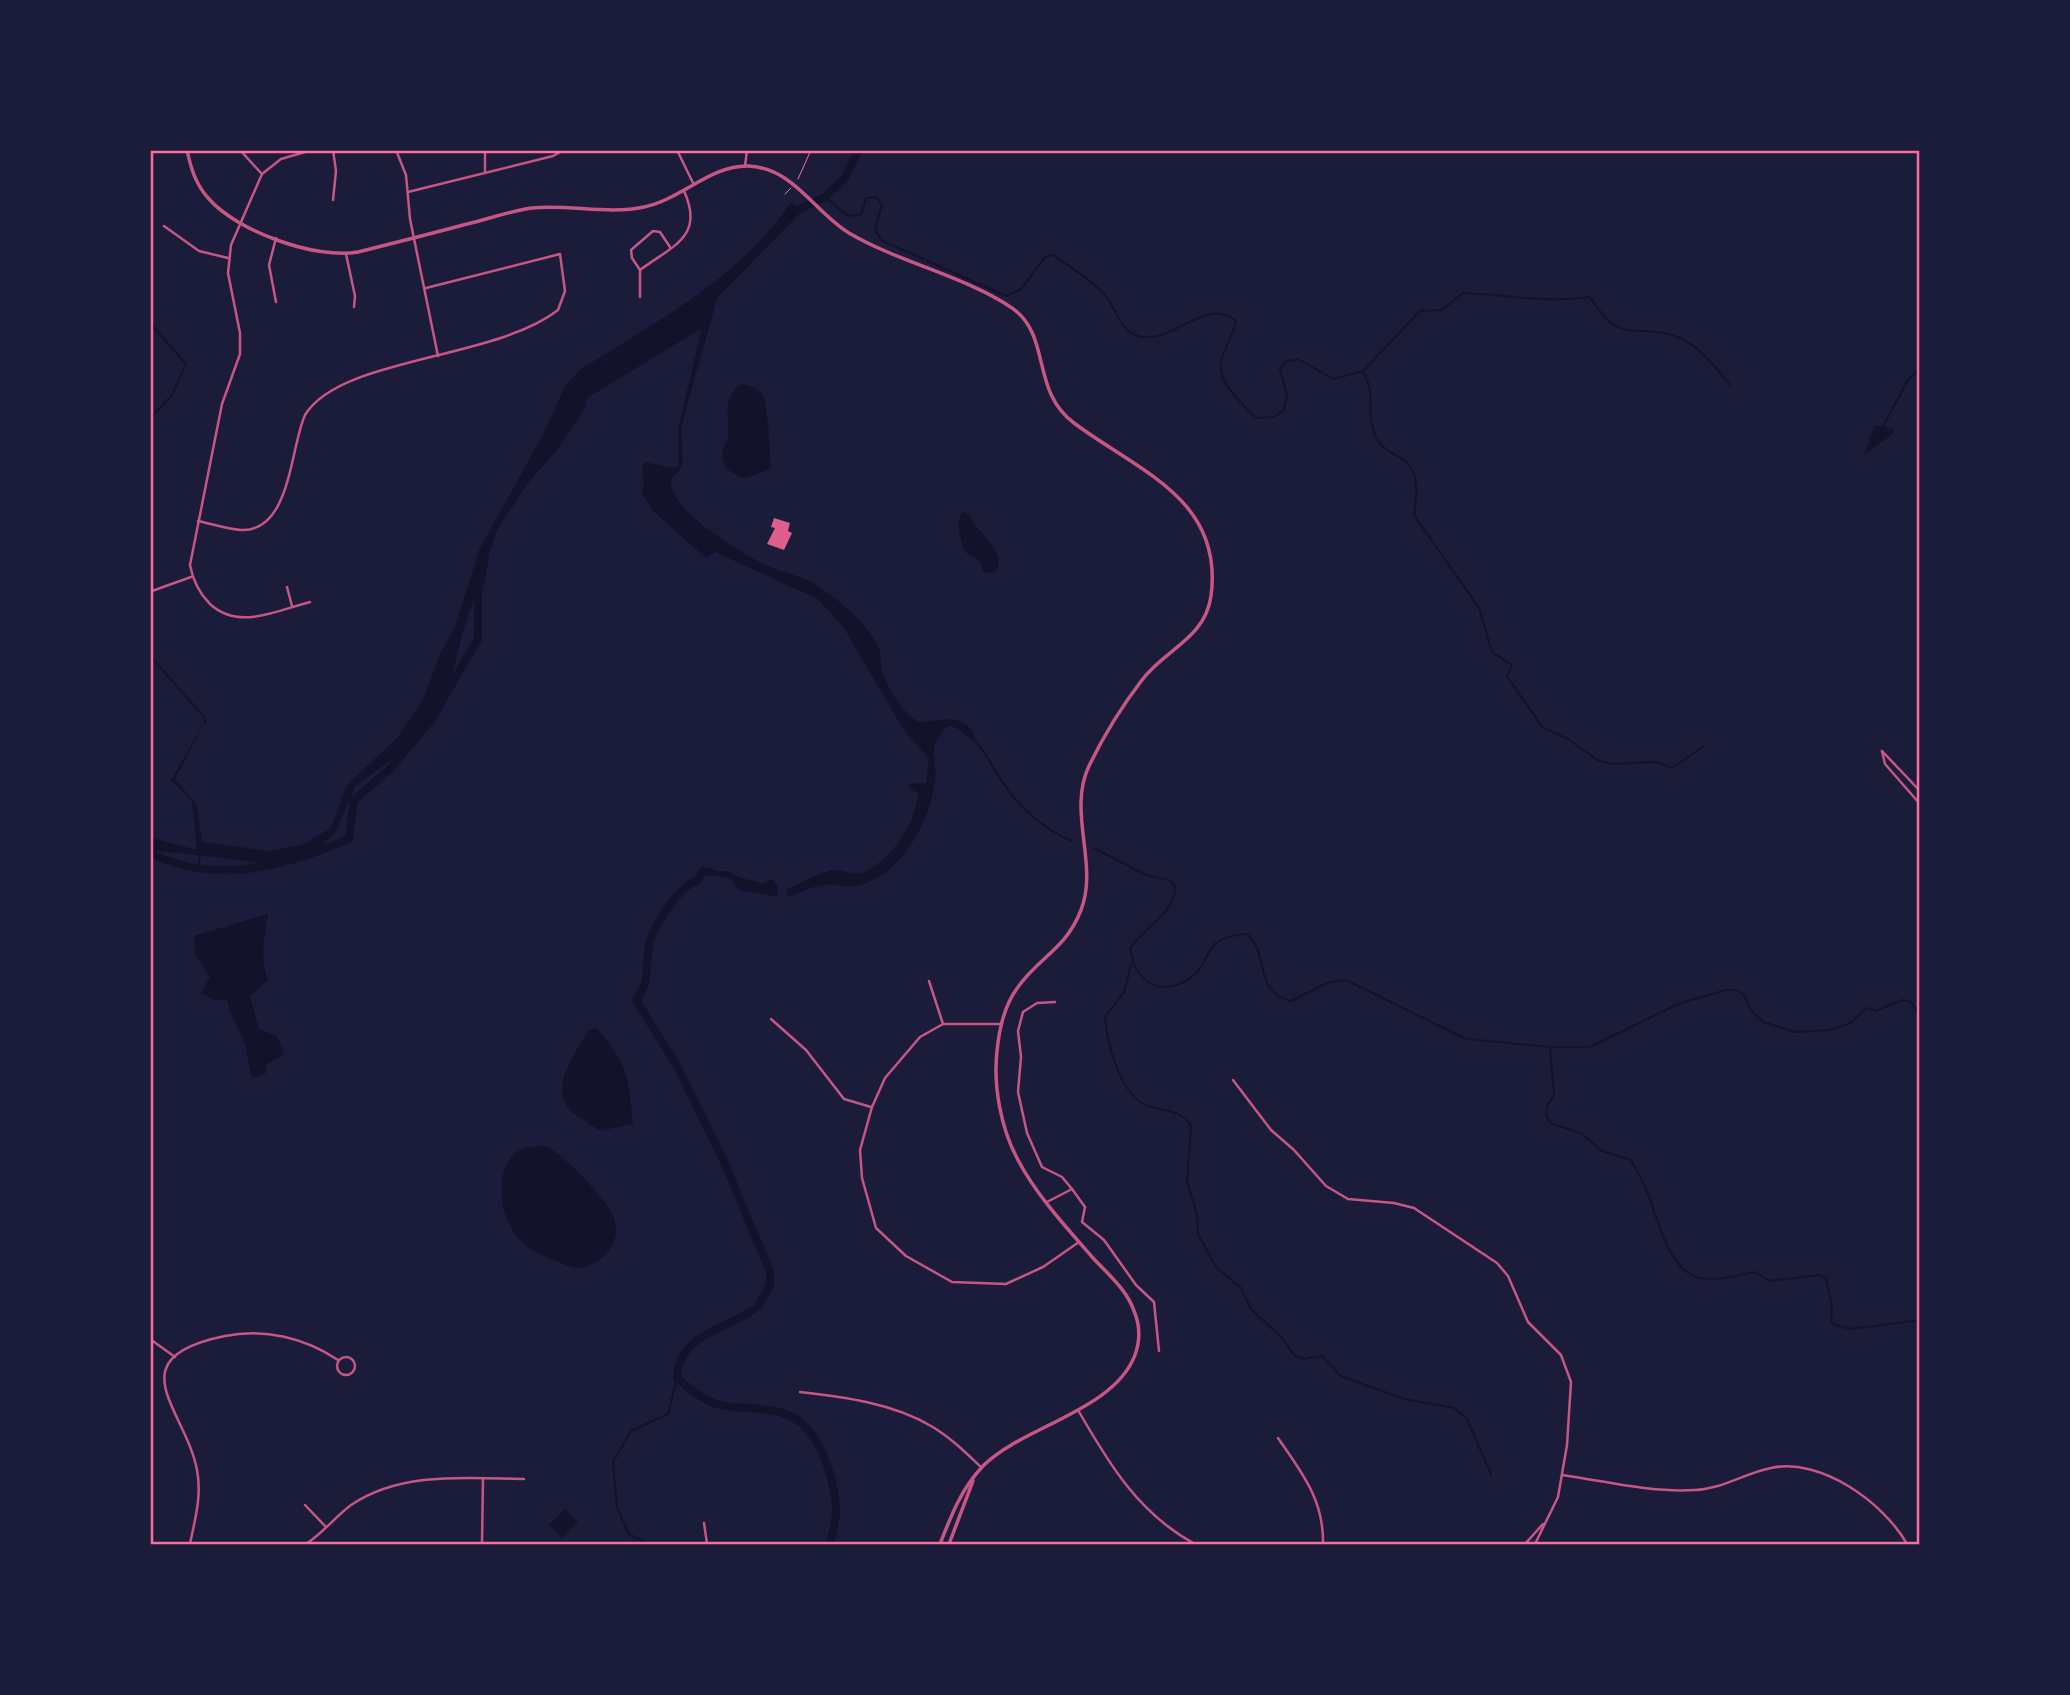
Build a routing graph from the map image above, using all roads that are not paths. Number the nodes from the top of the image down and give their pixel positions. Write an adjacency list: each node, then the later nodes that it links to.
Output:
1 (187, 150): 17 (street)
2 (240, 150): 12 (street)
3 (312, 150): 12 (street)
4 (333, 150): 16 (street)
5 (396, 150): 15 (street)
6 (485, 150): 11 (street)
7 (564, 150): 11 (street)
8 (677, 150): 13 (street)
9 (747, 150): 10 (street)
10 (745, 166): 13 (street); 42 (street)
11 (485, 173): 15 (street)
12 (262, 174): 17 (street)
13 (694, 185): 14 (street)
14 (684, 190): 20 (street); 21 (street)
15 (408, 192): 20 (street)
16 (333, 200)
17 (239, 221): 19 (street); 23 (street)
18 (164, 226): 23 (street)
19 (276, 238): 22 (street); 27 (street)
20 (414, 238): 22 (street); 25 (street)
21 (670, 247): 24 (street); 24 (street)
22 (346, 254): 28 (street)
23 (228, 258): 30 (street)
24 (640, 270): 26 (street)
25 (426, 288): 29 (street); 29 (street)
26 (640, 297)
27 (275, 302)
28 (354, 307)
29 (439, 357): 30 (street)
30 (198, 521): 31 (street)
31 (192, 577): 33 (street); 35 (street)
32 (287, 587): 35 (street)
33 (152, 591)
34 (310, 602): 35 (street)
35 (292, 606)
36 (1920, 791): 37 (street)
37 (1920, 804)
38 (929, 981): 41 (street)
39 (1055, 1002): 45 (street)
40 (771, 1019): 44 (street)
41 (943, 1024): 42 (street); 44 (street)
42 (1002, 1024): 46 (street)
43 (1233, 1080): 56 (street)
44 (872, 1107): 47 (street)
45 (1072, 1189): 46 (street); 49 (street)
46 (1047, 1202): 47 (street)
47 (1079, 1242): 53 (street)
48 (150, 1339): 50 (street)
49 (1159, 1351)
50 (175, 1357): 51 (street); 66 (street)
51 (338, 1360): 51 (street)
52 (800, 1392): 55 (street)
53 (1078, 1410): 55 (street); 72 (street)
54 (1278, 1438): 73 (street)
55 (982, 1468): 57 (street)
56 (1562, 1475): 62 (street); 76 (street)
57 (975, 1476): 61 (street); 64 (street)
58 (483, 1478): 59 (street); 65 (street); 68 (street)
59 (524, 1479)
60 (305, 1505): 65 (street)
61 (949, 1521): 64 (street); 70 (street)
62 (1546, 1522): 74 (street); 75 (street)
63 (704, 1523): 69 (street)
64 (957, 1523): 71 (street)
65 (326, 1527): 67 (street)
66 (190, 1545)
67 (306, 1545)
68 (482, 1545)
69 (707, 1545)
70 (940, 1545)
71 (949, 1545)
72 (1195, 1545)
73 (1323, 1545)
74 (1525, 1545)
75 (1535, 1545)
76 (1907, 1545)

